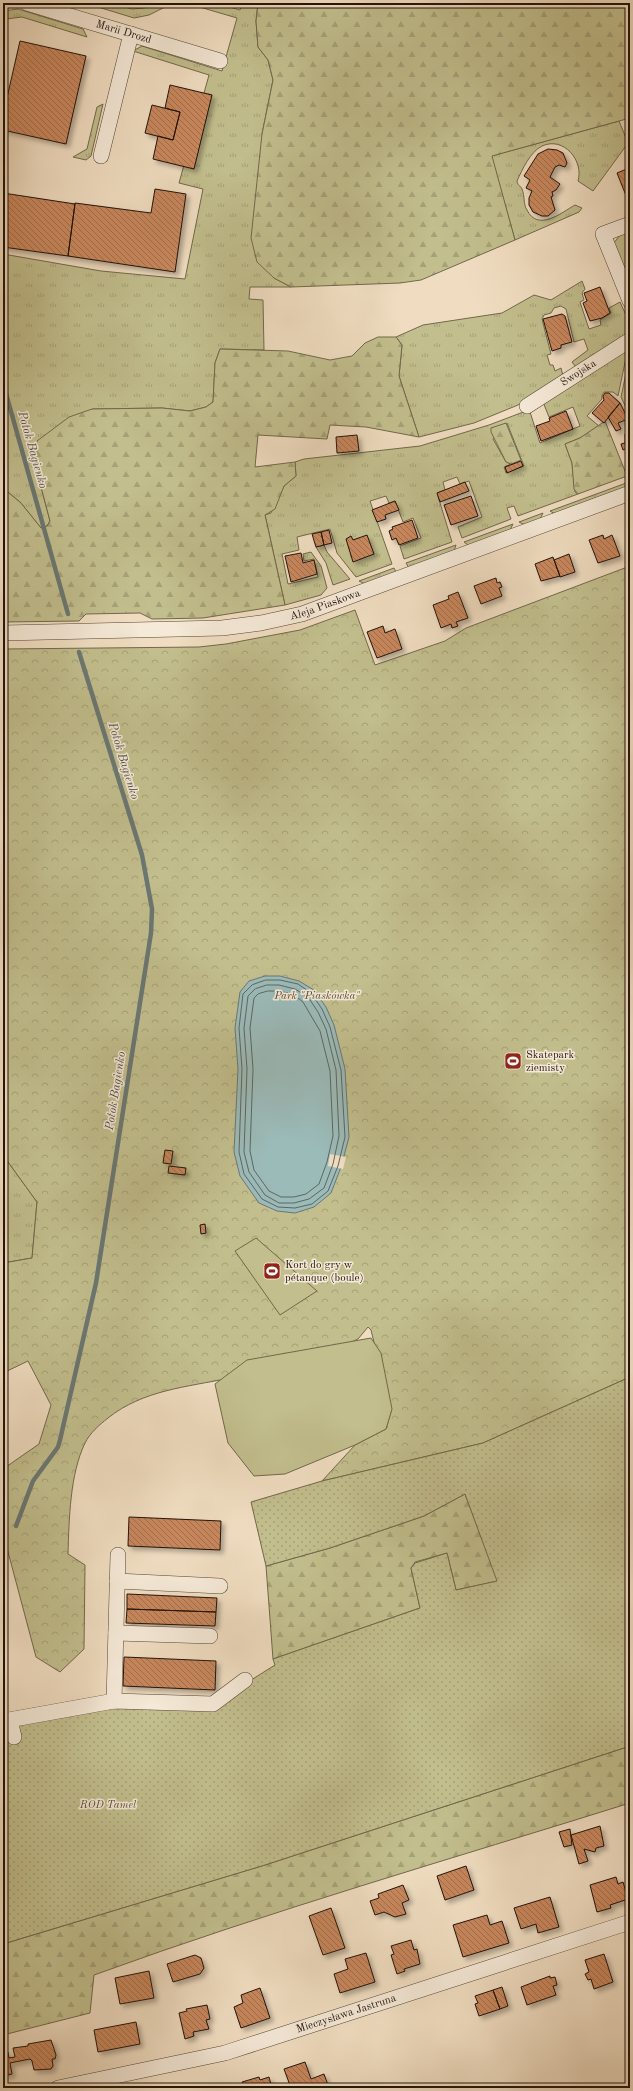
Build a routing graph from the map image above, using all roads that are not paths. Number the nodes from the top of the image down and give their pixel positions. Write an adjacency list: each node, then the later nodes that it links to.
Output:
1 (27, 3): 2 (street, Marii Drozd)
2 (131, 34): 3 (street, Marii Drozd); 4 (street)
3 (220, 61)
4 (101, 156)
5 (630, 224): 6 (street)
6 (630, 301)
7 (630, 340): 8 (street, Swojska)
8 (527, 406)
9 (630, 493): 10 (street, Aleja Piaskowa)
10 (3, 633)
11 (118, 1555): 12 (street)
12 (117, 1581): 13 (street); 14 (street)
13 (220, 1586)
14 (116, 1633): 15 (street); 17 (street)
15 (210, 1636)
16 (245, 1680): 17 (street)
17 (114, 1701): 18 (street)
18 (7, 1720): 19 (street)
19 (14, 1737)
20 (630, 1922): 21 (street, Mieczysława Jastruna)
21 (58, 2088)

